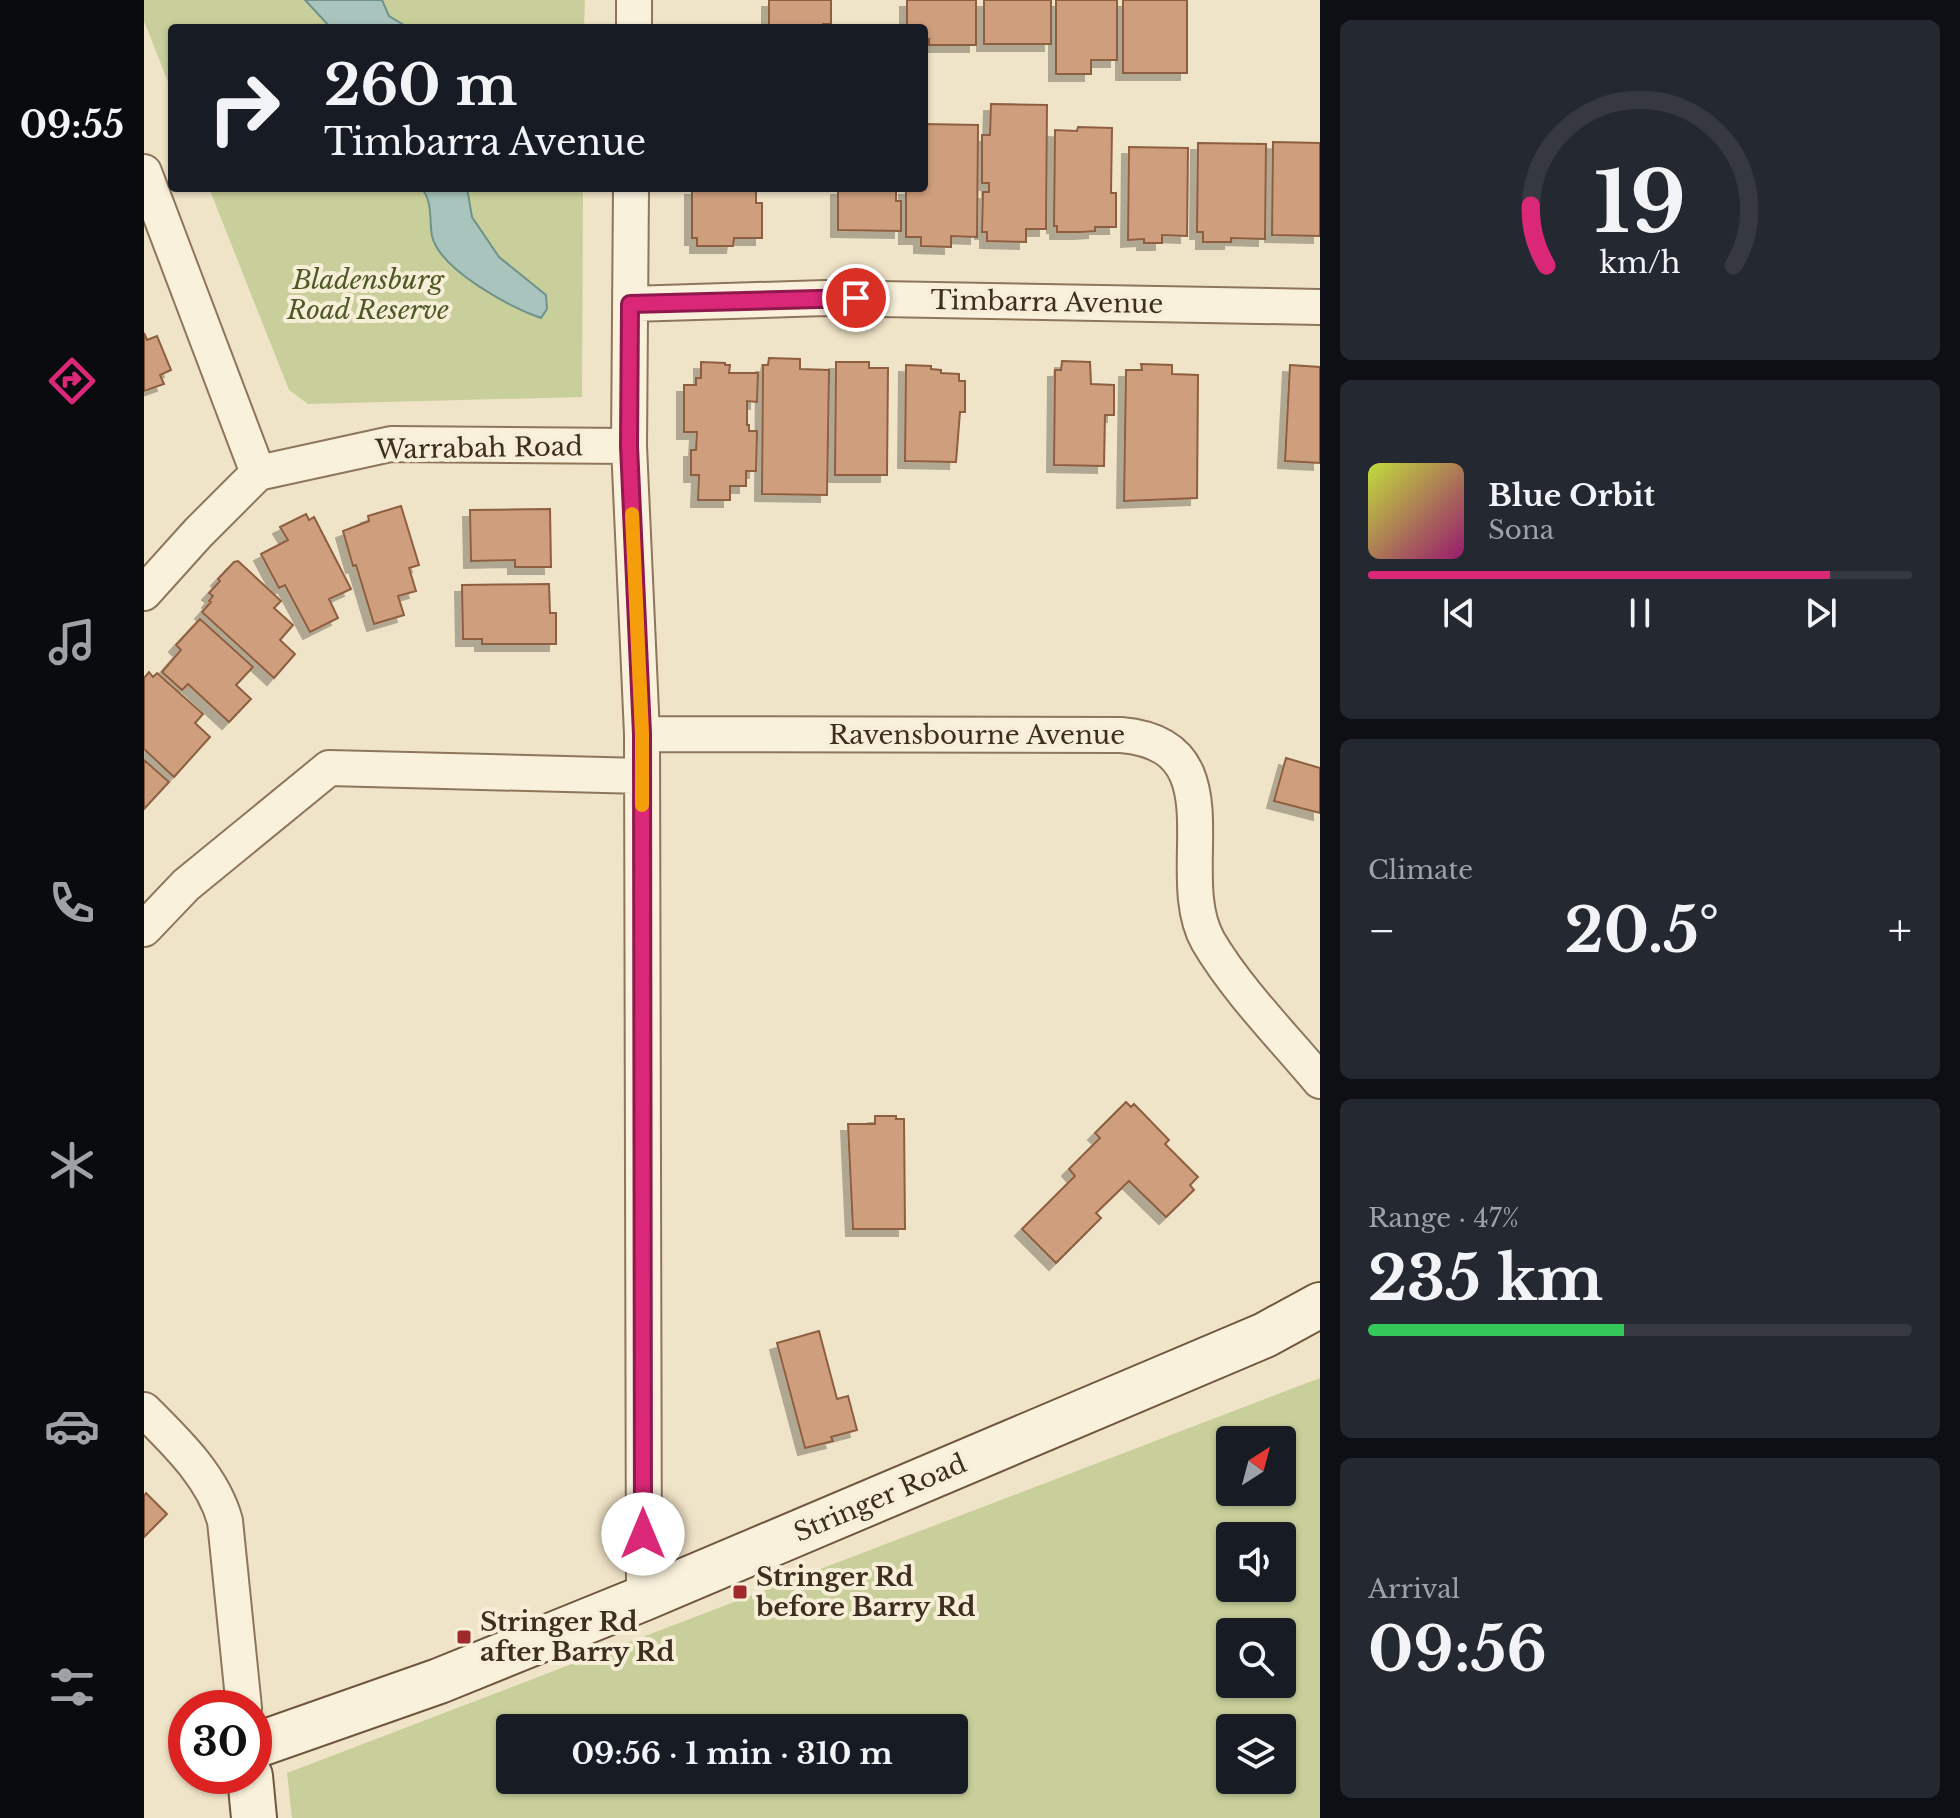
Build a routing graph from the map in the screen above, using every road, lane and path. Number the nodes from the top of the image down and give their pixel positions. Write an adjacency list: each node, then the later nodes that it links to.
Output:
1 (634, 0): 2 (street)
2 (634, 24)
3 (144, 172): 8 (street)
4 (631, 192): 5 (street)
5 (630, 304): 6 (street, Timbarra Avenue); 7 (street)
6 (1320, 307)
7 (629, 446): 8 (street, Warrabah Road); 10 (street)
8 (258, 473): 9 (street)
9 (144, 593)
10 (642, 734): 11 (street); 13 (street, Ravensbourne Avenue)
11 (642, 776): 12 (street); 16 (street)
12 (144, 929)
13 (1320, 1081)
14 (1320, 1305): 16 (street, Stringer Road)
15 (144, 1410): 17 (street)
16 (644, 1598): 18 (street, Stringer Road)
17 (242, 1690)
18 (272, 1740)
19 (252, 1794): 20 (street)
20 (254, 1818)

